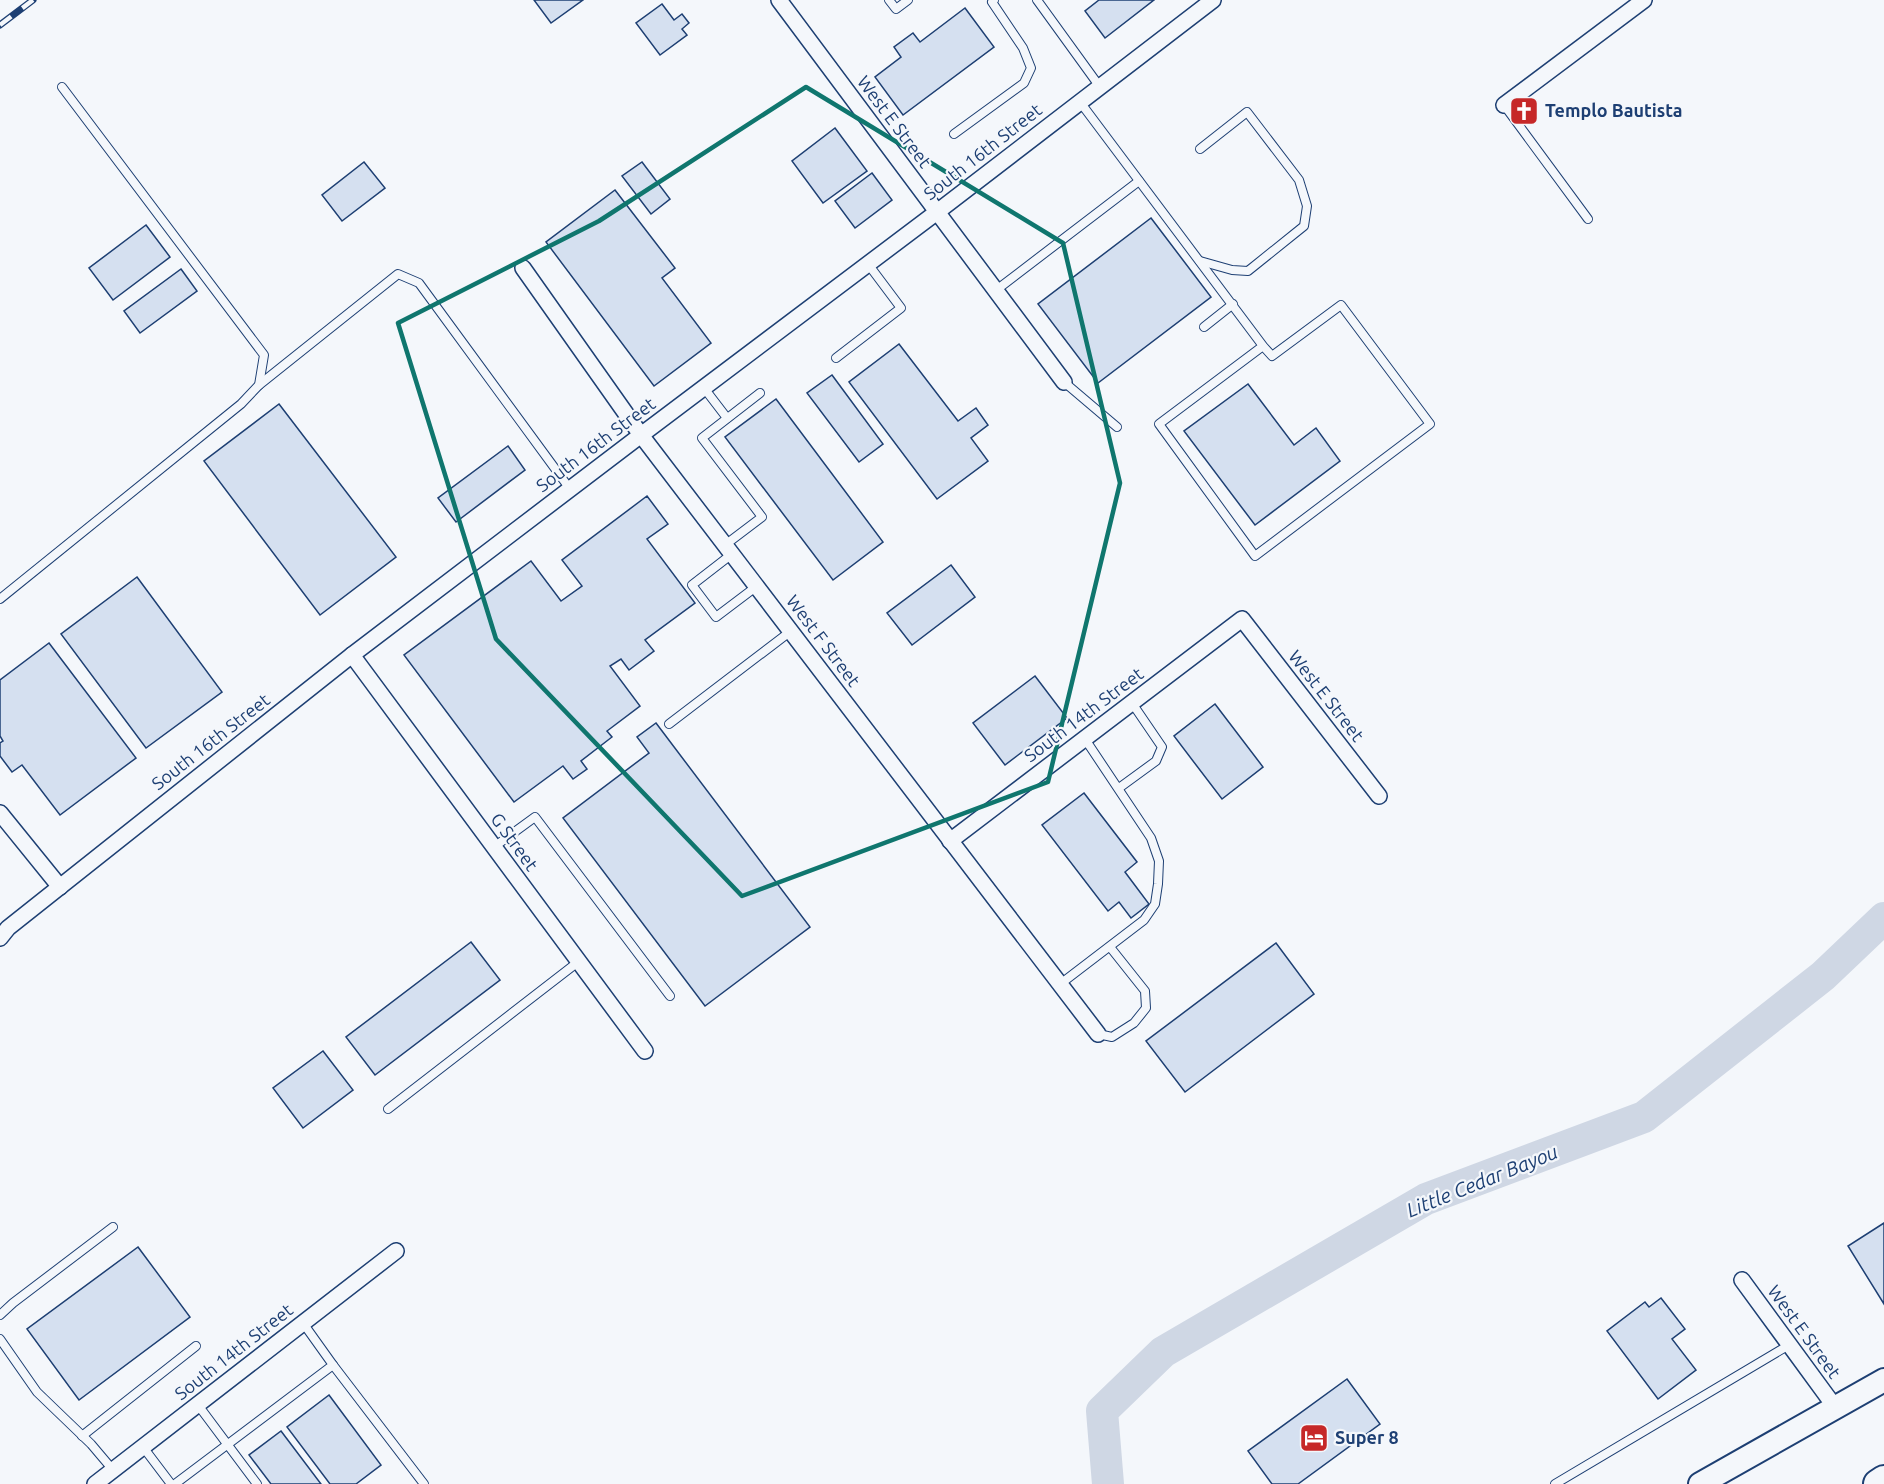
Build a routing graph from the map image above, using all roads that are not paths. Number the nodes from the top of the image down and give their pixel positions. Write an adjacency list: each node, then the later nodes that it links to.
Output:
1 (779, 0): 15 (street, West E Street)
2 (889, 0): 3 (lane)
3 (908, 0)
4 (994, 0): 12 (lane)
5 (1037, 0): 9 (lane)
6 (1213, 0): 9 (street, South 16th Street)
7 (1644, 0): 11 (street)
8 (62, 87): 26 (lane)
9 (1100, 87): 10 (street, South 16th Street)
10 (1080, 102): 14 (lane); 15 (street, South 16th Street)
11 (1504, 105): 16 (lane)
12 (954, 134)
13 (1200, 149): 17 (lane)
14 (1139, 181): 17 (lane); 20 (lane)
15 (938, 212): 18 (street, South 16th Street); 20 (street, West E Street)
16 (1588, 219)
17 (1200, 261): 21 (lane)
18 (868, 264): 24 (lane); 27 (street, South 16th Street)
19 (523, 268): 31 (street, West F Street)
20 (996, 291): 25 (street, West E Street)
21 (1233, 304): 22 (lane); 23 (lane)
22 (1204, 327)
23 (1263, 346): 23 (lane)
24 (836, 358)
25 (1064, 382): 30 (lane)
26 (259, 385): 32 (lane); 35 (lane)
27 (704, 388): 29 (lane); 31 (street, South 16th Street)
28 (760, 393): 29 (lane)
29 (728, 418): 33 (lane)
30 (1117, 427)
31 (641, 435): 32 (street, South 16th Street); 33 (street, West F Street)
32 (570, 489): 38 (street, South 16th Street)
33 (729, 550): 34 (street, West F Street); 34 (lane)
34 (757, 586): 37 (street, West F Street)
35 (0, 599)
36 (1242, 619): 39 (street, South 14th Street); 43 (street, West E Street)
37 (791, 631): 40 (lane); 45 (street, West F Street)
38 (352, 656): 46 (street, G Street); 47 (street, South 16th Street)
39 (1132, 703): 41 (street, South 14th Street); 42 (lane)
40 (669, 724)
41 (1085, 739): 42 (lane); 45 (street, South 14th Street)
42 (1119, 788): 49 (lane)
43 (1379, 796)
44 (1, 815): 47 (street)
45 (950, 841): 51 (street, West F Street)
46 (494, 847): 50 (street, G Street); 52 (lane)
47 (60, 887): 48 (street, South 16th Street)
48 (3, 932)
49 (1110, 947): 51 (lane); 53 (lane)
50 (579, 962): 54 (street, G Street); 55 (lane)
51 (1059, 985): 53 (street, West F Street)
52 (670, 996)
53 (1098, 1034)
54 (645, 1051)
55 (388, 1108)
56 (113, 1227): 59 (lane)
57 (396, 1251): 60 (street, South 14th Street)
58 (1742, 1280): 62 (street, West E Street)
59 (0, 1316)
60 (303, 1323): 64 (lane); 66 (street, South 14th Street)
61 (0, 1339): 68 (lane)
62 (1789, 1345): 67 (street, West E Street); 77 (lane)
63 (196, 1346): 68 (lane)
64 (333, 1365): 69 (lane); 76 (lane)
65 (1884, 1380): 67 (main road)
66 (198, 1405): 69 (lane); 70 (street, South 14th Street)
67 (1835, 1407): 78 (main road)
68 (82, 1436): 71 (lane)
69 (227, 1445): 74 (lane); 75 (lane)
70 (143, 1447): 71 (street, South 14th Street); 74 (lane)
71 (113, 1470): 73 (street, South 14th Street)
72 (1884, 1480): 79 (highway)
73 (95, 1484)
74 (173, 1484)
75 (257, 1484)
76 (424, 1484)
77 (1555, 1484)
78 (1700, 1484)
79 (1878, 1484)

